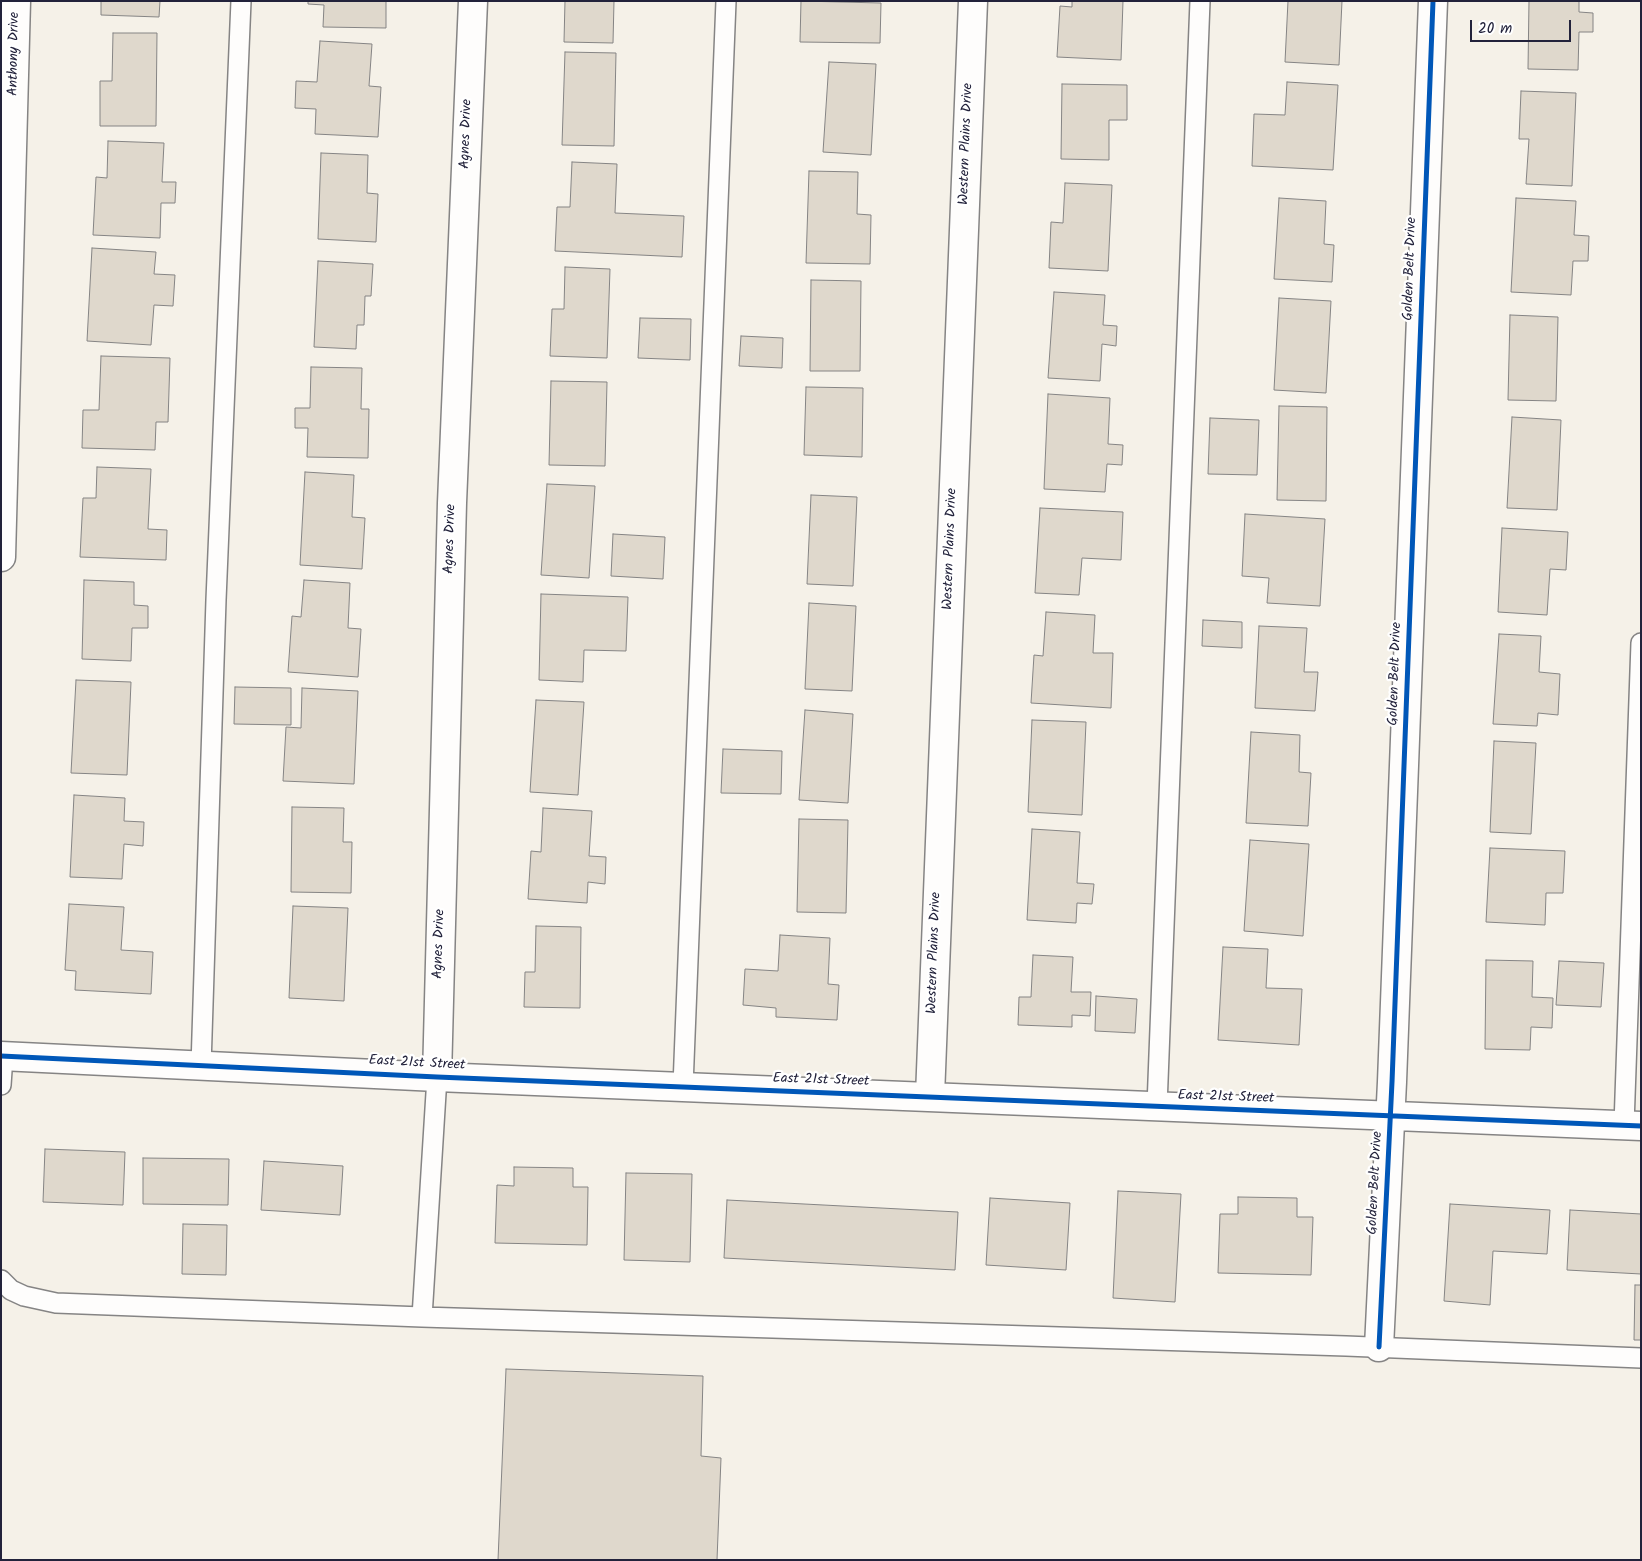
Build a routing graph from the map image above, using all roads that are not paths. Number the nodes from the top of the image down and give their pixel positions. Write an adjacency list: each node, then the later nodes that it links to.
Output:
1 (16, 1): 8 (street, Anthony Drive)
2 (241, 1): 12 (lane)
3 (473, 1): 13 (street, Agnes Drive)
4 (726, 1): 15 (lane)
5 (973, 1): 16 (street, Western Plains Drive)
6 (1200, 1): 17 (lane)
7 (1433, 1): 18 (street, Golden Belt Drive)
8 (7, 157): 9 (street, Anthony Drive)
9 (1, 557)
10 (1641, 643): 19 (lane)
11 (2, 1056): 12 (street, East 21st Street); 14 (lane)
12 (201, 1066): 13 (street, East 21st Street)
13 (436, 1077): 15 (street, East 21st Street); 21 (lane)
14 (1, 1085)
15 (683, 1086): 16 (street, East 21st Street)
16 (930, 1096): 17 (street, East 21st Street)
17 (1157, 1106): 18 (street, East 21st Street)
18 (1390, 1116): 19 (street, East 21st Street); 22 (street, Golden Belt Drive)
19 (1632, 1126)
20 (1, 1280): 21 (lane)
21 (422, 1317): 22 (lane)
22 (1379, 1347): 23 (lane)
23 (1641, 1358)

